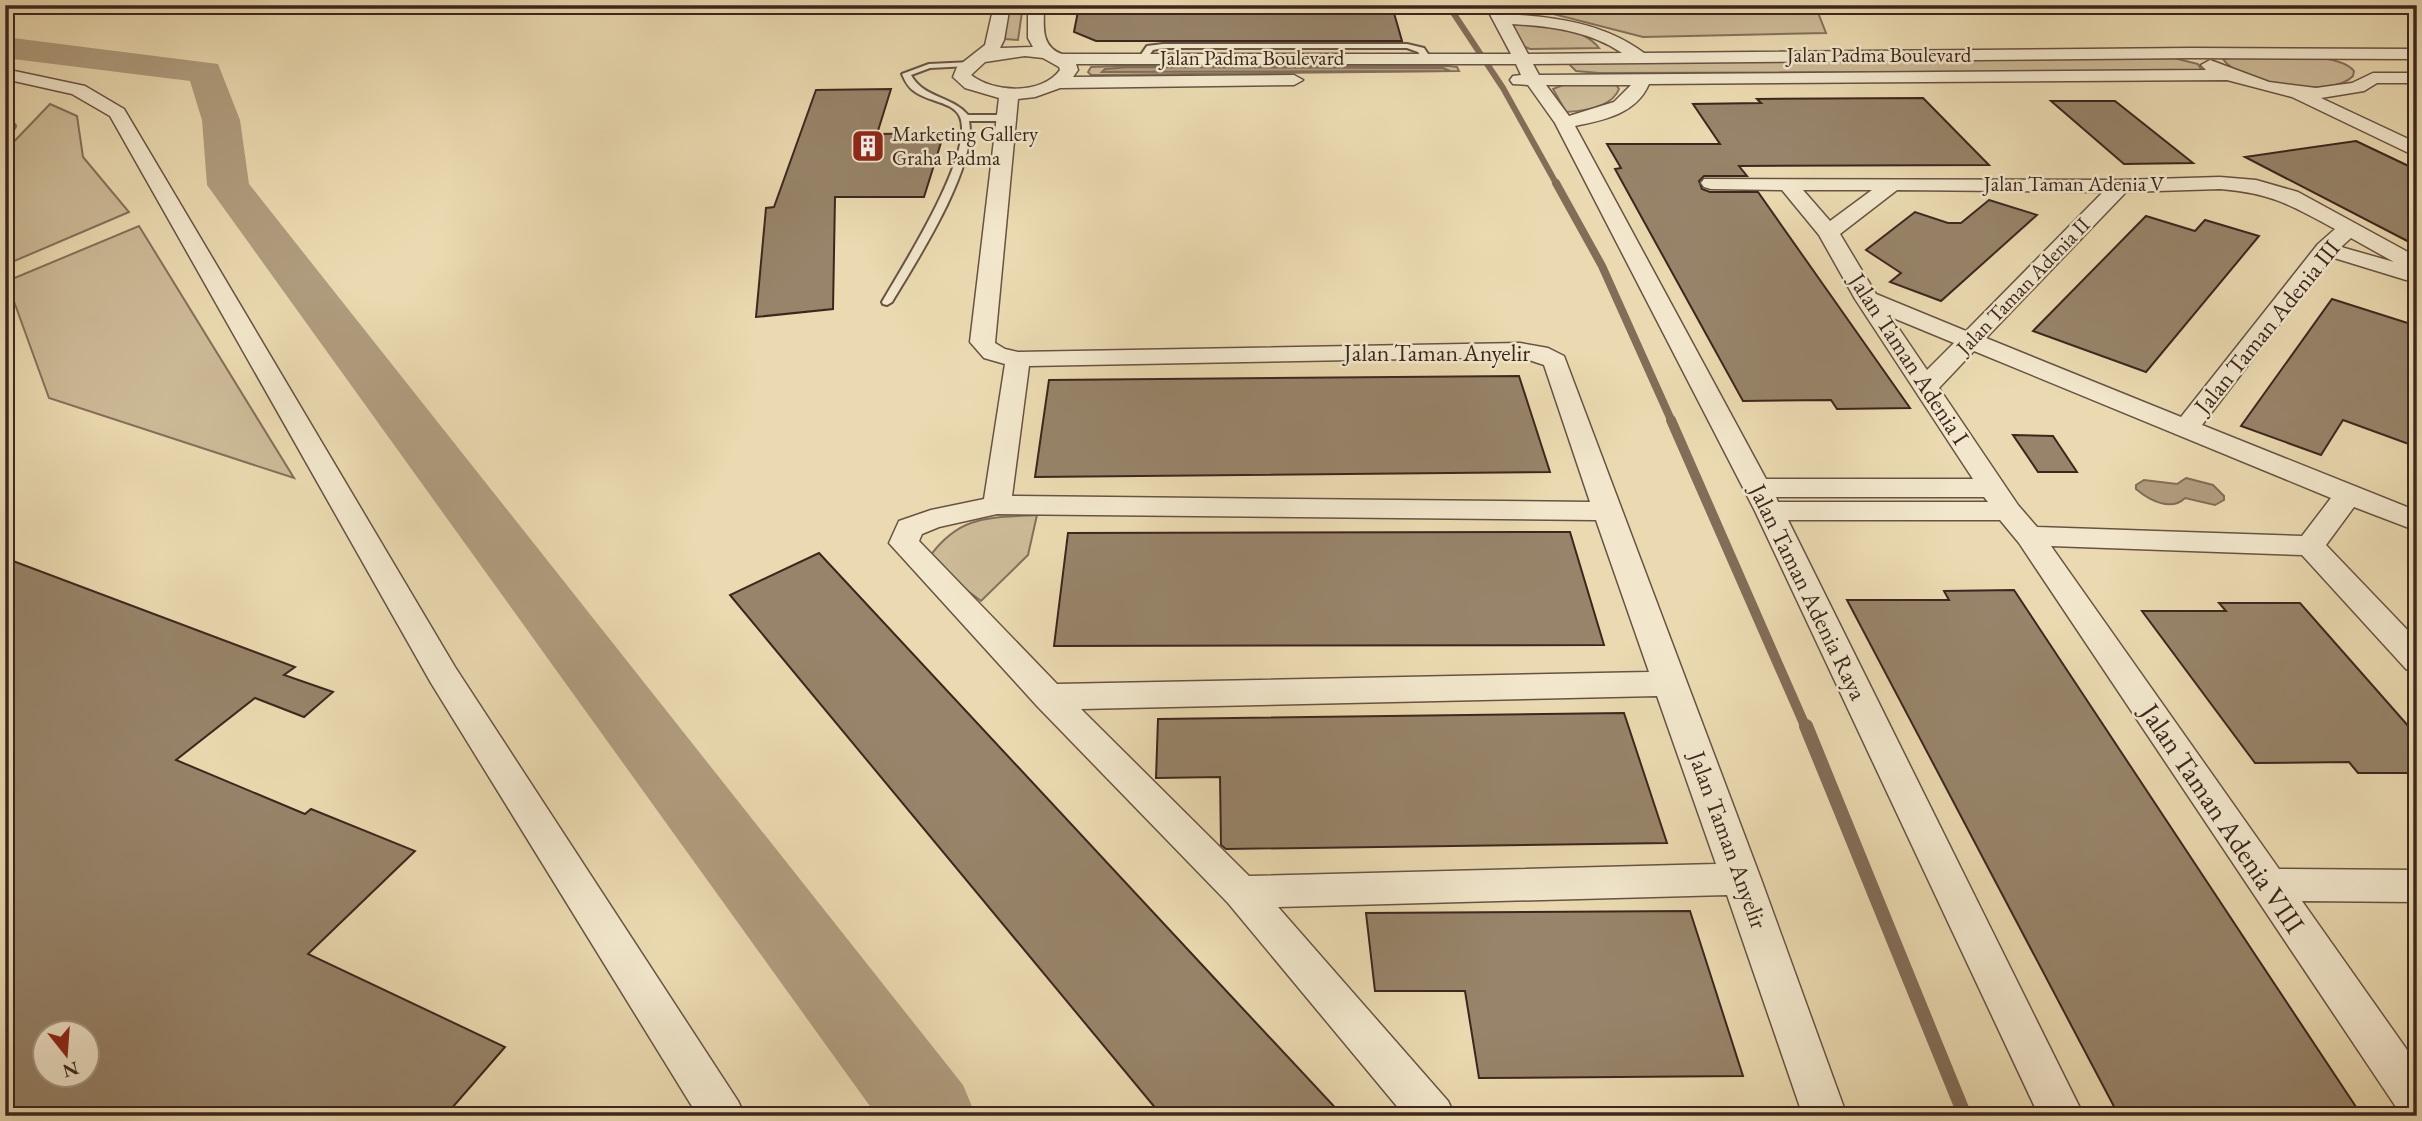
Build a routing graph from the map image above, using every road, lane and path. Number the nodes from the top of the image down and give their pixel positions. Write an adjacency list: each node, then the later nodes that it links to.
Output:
1 (1002, 5): 9 (street)
2 (1036, 5): 7 (street)
3 (1498, 12): 8 (street); 10 (street, Jalan Taman Adenia Raya)
4 (2192, 53): 5 (street, Jalan Padma Boulevard); 8 (street, Jalan Padma Boulevard); 12 (street)
5 (2343, 54): 6 (street); 13 (street)
6 (2417, 54)
7 (1054, 56): 9 (street, Jalan Padma Boulevard); 10 (street, Jalan Padma Boulevard); 18 (street)
8 (1640, 58): 10 (street, Jalan Padma Boulevard)
9 (974, 61): 22 (street, Jalan Padma Boulevard); 23 (lane)
10 (1527, 69): 15 (street, Jalan Padma Boulevard); 17 (street); 24 (street, Jalan Taman Adenia Raya)
11 (5, 74): 56 (street)
12 (2226, 75): 15 (street, Jalan Padma Boulevard); 19 (street)
13 (2373, 78): 14 (street); 20 (street)
14 (2417, 78)
15 (1642, 79): 24 (street)
16 (1310, 80): 18 (street, Jalan Padma Boulevard)
17 (1495, 80)
18 (1059, 83): 22 (street, Jalan Padma Boulevard)
19 (2292, 91): 20 (street); 25 (street)
20 (2344, 92): 21 (street)
21 (2364, 104)
22 (1008, 106): 23 (lane); 38 (street, Jalan Taman Anyelir)
23 (966, 118): 36 (lane)
24 (1564, 123): 42 (street, Jalan Taman Adenia Raya)
25 (2417, 151)
26 (1711, 183): 27 (street, Jalan Taman Adenia V)
27 (1787, 183): 28 (street, Jalan Taman Adenia V); 31 (street, Jalan Taman Adenia I)
28 (1893, 184): 29 (street, Jalan Taman Adenia V); 31 (street)
29 (2120, 186): 30 (street, Jalan Taman Adenia V); 37 (street, Jalan Taman Adenia II)
30 (2349, 228): 32 (street, Jalan Taman Adenia III); 33 (street, Jalan Taman Adenia V)
31 (1828, 233): 35 (street, Jalan Taman Adenia I)
32 (2326, 249): 34 (street); 40 (street, Jalan Taman Adenia III)
33 (2417, 266)
34 (2417, 273)
35 (1867, 299): 37 (street); 39 (street, Jalan Taman Adenia I)
36 (887, 302)
37 (1970, 342): 39 (street, Jalan Taman Adenia II); 40 (street)
38 (1018, 359): 43 (street); 44 (street, Jalan Taman Anyelir)
39 (1926, 386): 45 (street, Jalan Taman Adenia I)
40 (2186, 428): 41 (street)
41 (2348, 495): 46 (street); 47 (street)
42 (1764, 499): 45 (street); 59 (street, Jalan Taman Adenia Raya)
43 (997, 505): 44 (street); 50 (street)
44 (1606, 511): 49 (street, Jalan Taman Anyelir)
45 (2010, 512): 47 (street); 52 (street, Jalan Taman Adenia VIII)
46 (2417, 522)
47 (2310, 546): 48 (street)
48 (2417, 661)
49 (1671, 684): 50 (street); 51 (street, Jalan Taman Anyelir)
50 (1049, 697): 54 (street)
51 (1742, 879): 54 (street); 58 (street, Jalan Taman Anyelir)
52 (2269, 885): 53 (street); 55 (street, Jalan Taman Adenia VIII)
53 (2417, 886)
54 (1241, 892): 57 (street)
55 (2417, 1101)
56 (723, 1116)
57 (1433, 1116)
58 (1825, 1116)
59 (2062, 1116)

